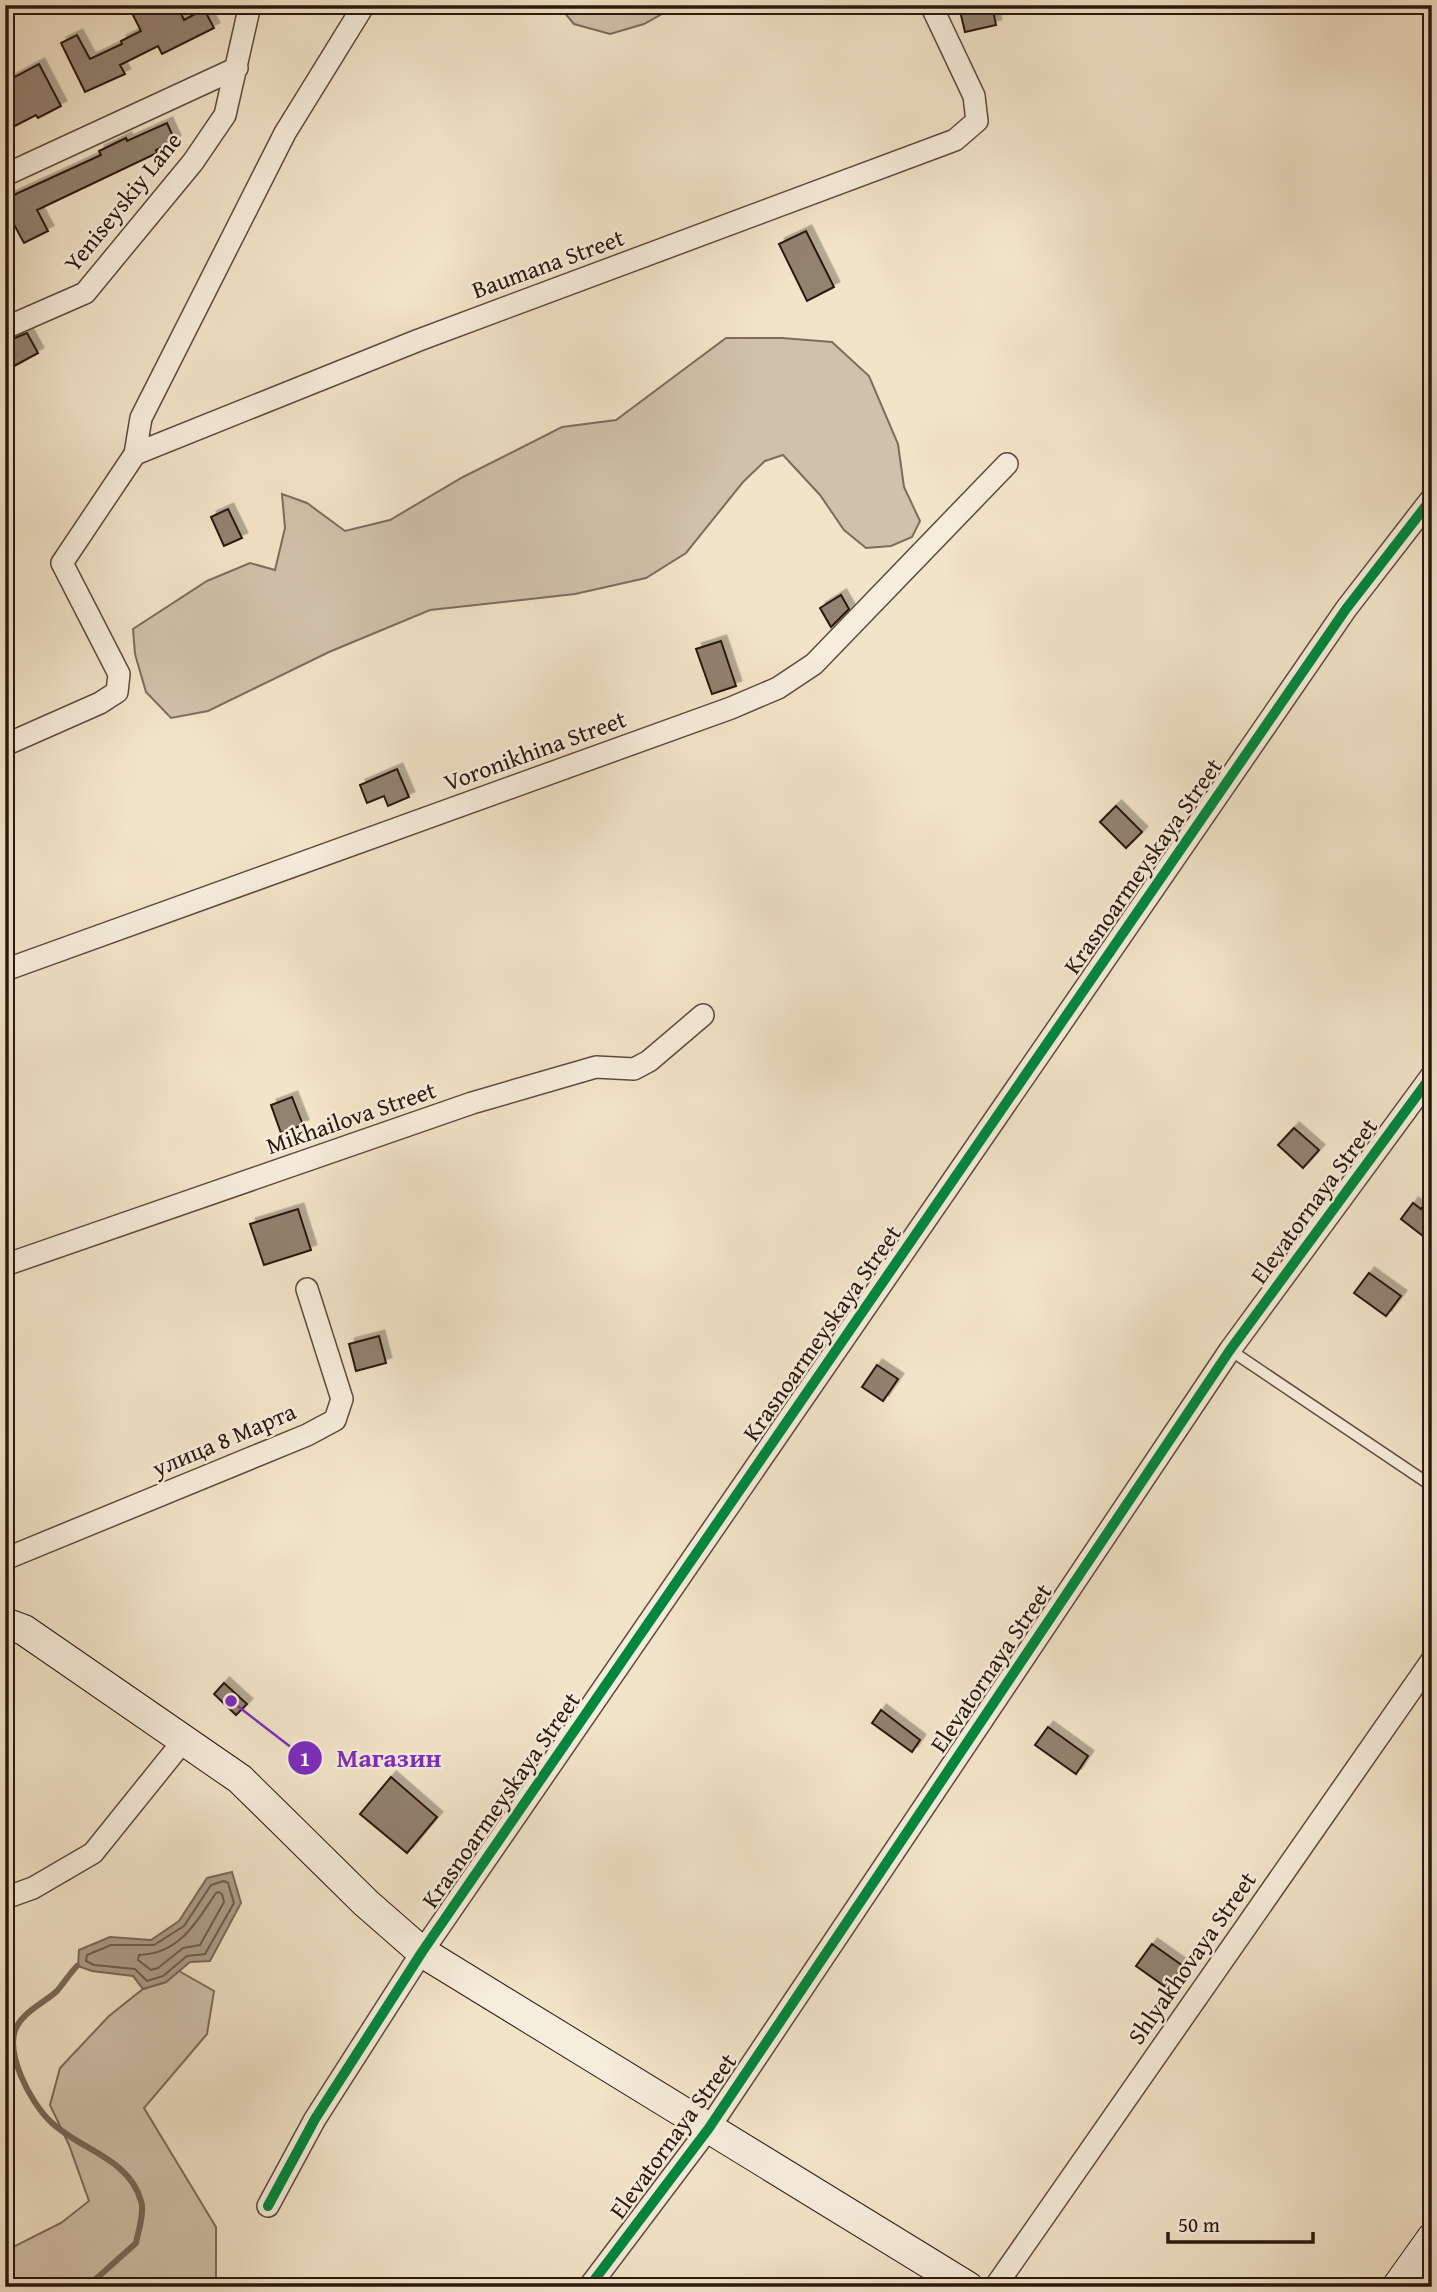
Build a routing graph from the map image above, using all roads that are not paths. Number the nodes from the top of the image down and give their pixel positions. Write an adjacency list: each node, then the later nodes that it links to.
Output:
1 (250, 5): 4 (street, Yeniseyskiy Lane)
2 (364, 5): 7 (street)
3 (931, 5): 7 (street, Baumana Street)
4 (236, 68): 5 (street); 6 (street, Yeniseyskiy Lane)
5 (5, 175)
6 (5, 328)
7 (135, 454): 10 (street)
8 (1007, 464): 11 (street, Voronikhina Street)
9 (1432, 498): 23 (street, Krasnoarmeyskaya Street)
10 (5, 745)
11 (5, 970)
12 (703, 1015): 14 (street, Mikhailova Street)
13 (1432, 1075): 16 (street, Elevatornaya Street)
14 (5, 1265)
15 (307, 1289): 18 (street, улица 8 Марта)
16 (1230, 1350): 17 (lane); 24 (street, Elevatornaya Street)
17 (1432, 1486)
18 (5, 1559)
19 (5, 1623): 21 (street)
20 (1432, 1660): 29 (street, Shlyakhovaya Street)
21 (184, 1740): 22 (street); 23 (street)
22 (5, 1898)
23 (422, 1952): 24 (street); 25 (street, Krasnoarmeyskaya Street)
24 (709, 2128): 27 (street, Elevatornaya Street); 28 (street)
25 (268, 2206)
26 (1432, 2238): 30 (street)
27 (589, 2287)
28 (968, 2287)
29 (995, 2287)
30 (1397, 2287)

